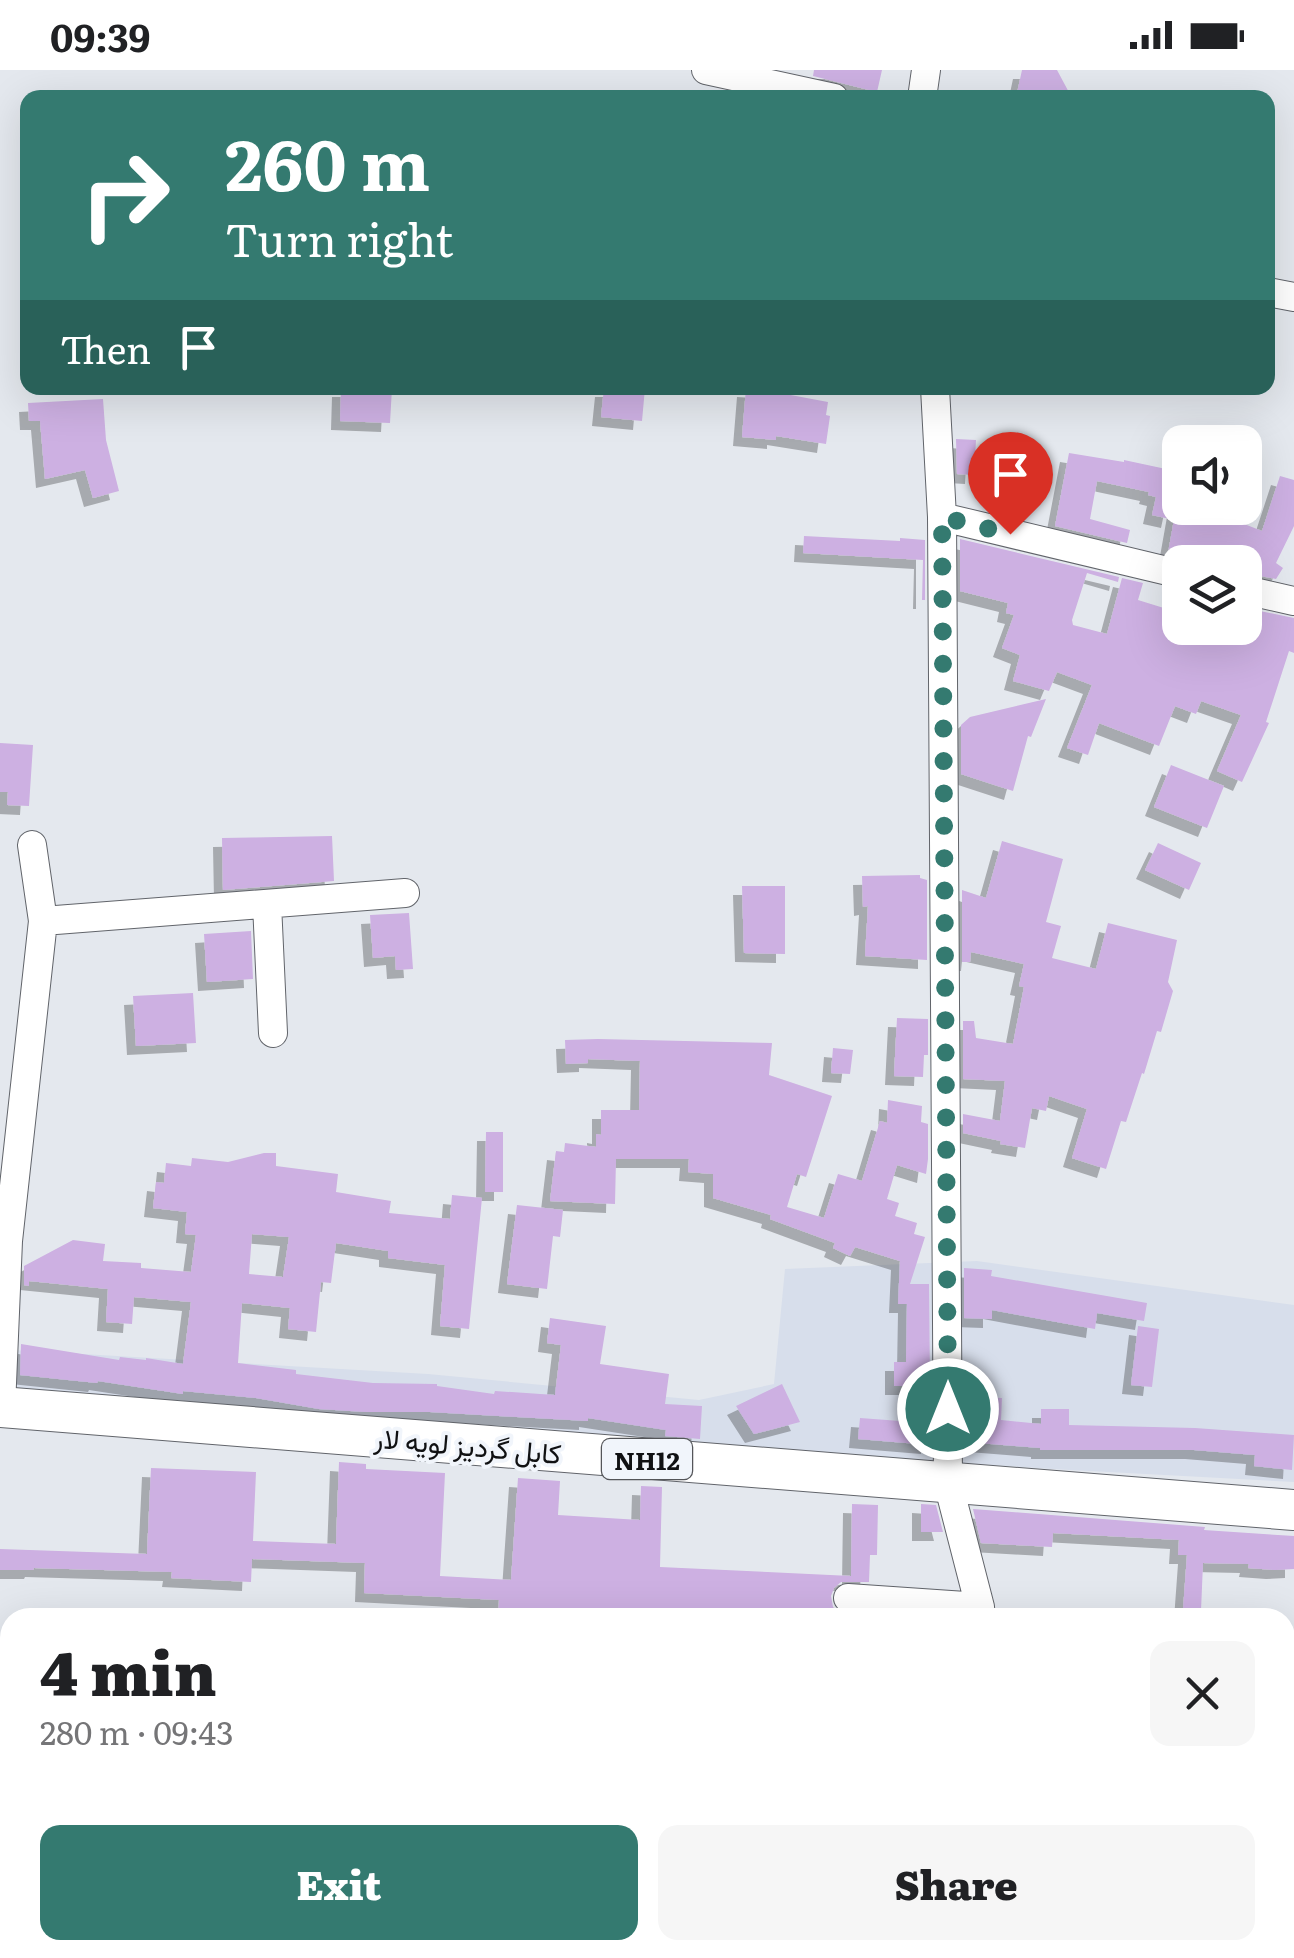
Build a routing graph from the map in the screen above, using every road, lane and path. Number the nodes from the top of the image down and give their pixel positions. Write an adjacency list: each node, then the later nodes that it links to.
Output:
1 (706, 70): 2 (street)
2 (797, 90)
3 (935, 395): 4 (street)
4 (942, 517): 5 (street); 14 (street)
5 (1162, 570)
6 (1262, 594): 7 (street)
7 (1294, 601)
8 (32, 846): 11 (street)
9 (405, 893): 10 (street)
10 (266, 904): 11 (street); 12 (street)
11 (43, 921): 13 (street)
12 (273, 1033)
13 (0, 1407): 14 (highway, کابل گردیز لویه لار / NH12)
14 (948, 1483): 15 (highway, کابل گردیز لویه لار / NH12); 18 (street)
15 (1294, 1510)
16 (848, 1598): 17 (street)
17 (942, 1608)
18 (979, 1608)

